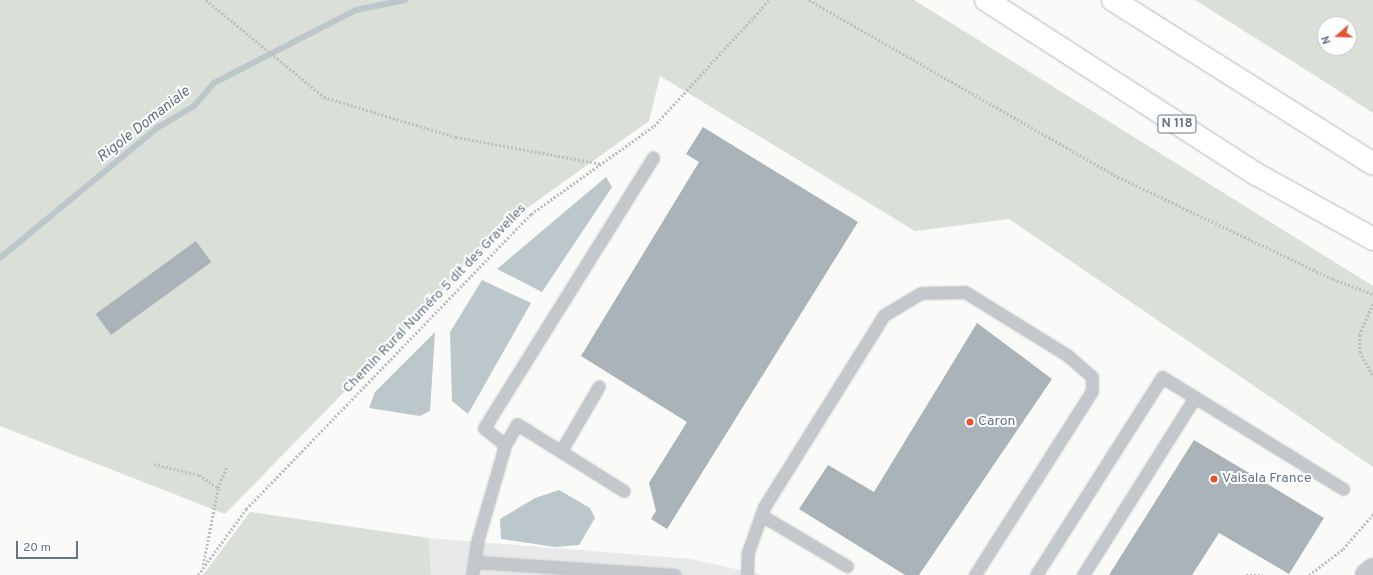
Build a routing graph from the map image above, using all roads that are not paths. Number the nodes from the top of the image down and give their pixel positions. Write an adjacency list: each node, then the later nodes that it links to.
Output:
1 (986, 0): 5 (highway, N 118)
2 (1113, 0): 4 (highway)
3 (653, 158): 8 (lane)
4 (1373, 164)
5 (1373, 239)
6 (599, 386): 9 (lane)
7 (1195, 397): 10 (lane); 20 (lane); 21 (lane)
8 (505, 445): 9 (lane); 13 (lane)
9 (561, 451): 11 (lane)
10 (1343, 489)
11 (624, 491)
12 (761, 515): 14 (lane); 18 (lane); 19 (lane)
13 (475, 562): 16 (lane); 17 (lane)
14 (847, 566)
15 (1373, 570): 22 (street)
16 (472, 575)
17 (675, 575)
18 (747, 575)
19 (975, 575)
20 (1036, 575)
21 (1083, 575)
22 (1367, 575)

